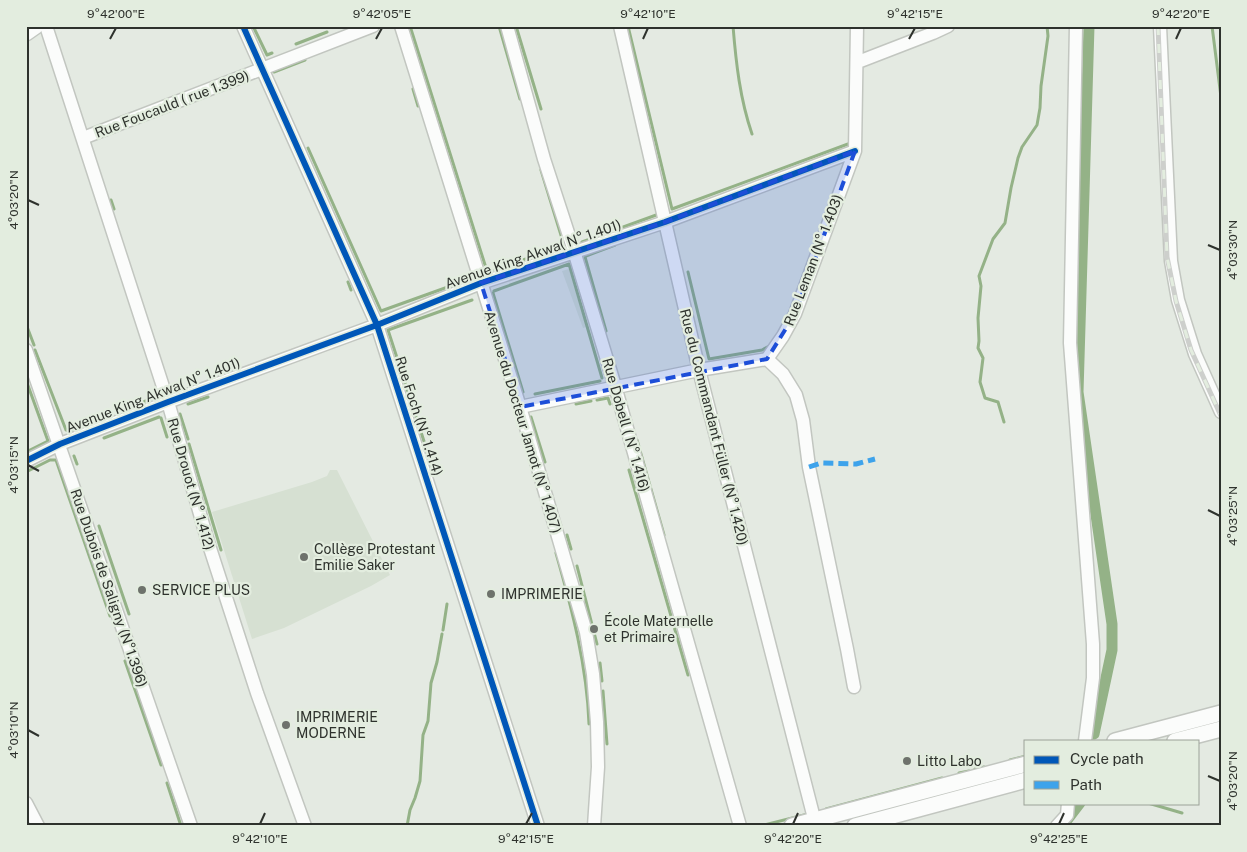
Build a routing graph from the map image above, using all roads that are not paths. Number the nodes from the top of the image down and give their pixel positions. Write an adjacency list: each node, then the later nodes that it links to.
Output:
1 (36, 26): 12 (main road)
2 (46, 26): 15 (street, Rue Drouot (N° 1.412))
3 (243, 26): 14 (street, Rue Foch (N° 1.414))
4 (372, 26): 14 (street, Rue Foucauld ( rue 1.399))
5 (401, 26): 19 (street, Avenue du Docteur Jamot (N° 1.407))
6 (507, 26): 18 (street, Rue Dobell ( N° 1.416))
7 (620, 26): 17 (street, Rue du Commandant Füller (N° 1.420))
8 (857, 26): 13 (street, Rue Leman (N° 1.403))
9 (948, 26): 13 (street)
10 (1076, 26): 33 (street)
11 (1160, 26): 27 (street)
12 (26, 33)
13 (858, 62): 16 (street, Rue Leman (N° 1.403))
14 (262, 69): 15 (street, Rue Foucauld ( rue 1.399)); 20 (street, Rue Foch (N° 1.414))
15 (83, 138): 25 (street, Rue Drouot (N° 1.412))
16 (855, 151): 17 (street, Avenue King Akwa( N° 1.401)); 22 (street, Rue Leman (N° 1.403))
17 (665, 222): 18 (street, Avenue King Akwa( N° 1.401)); 23 (street, Rue du Commandant Füller (N° 1.420))
18 (574, 251): 19 (street, Avenue King Akwa( N° 1.401)); 24 (street, Rue Dobell ( N° 1.416))
19 (481, 283): 20 (street, Avenue King Akwa( N° 1.401)); 26 (street, Avenue du Docteur Jamot (N° 1.407))
20 (377, 325): 25 (street, Avenue King Akwa( N° 1.401)); 44 (street, Rue Foch (N° 1.414))
21 (26, 350): 28 (street, Rue Dubois de Saligny (N°1.396))
22 (767, 359): 23 (street); 30 (street)
23 (699, 370): 24 (street); 40 (street, Rue du Commandant Füller (N° 1.420))
24 (614, 386): 26 (street); 46 (street, Rue Dobell ( N° 1.416))
25 (168, 402): 28 (street, Avenue King Akwa( N° 1.401)); 43 (street, Rue Drouot (N° 1.412))
26 (520, 407): 45 (street, Avenue du Docteur Jamot (N° 1.407))
27 (1221, 412)
28 (60, 444): 29 (street, Avenue King Akwa( N° 1.401)); 42 (street, Rue Dubois de Saligny (N°1.396))
29 (26, 461)
30 (854, 687)
31 (1221, 713): 34 (main road)
32 (1221, 729): 35 (main road)
33 (1085, 740)
34 (1119, 740)
35 (1179, 740)
36 (1024, 765): 40 (main road)
37 (1024, 781): 48 (main road)
38 (26, 803): 41 (street)
39 (1068, 804): 49 (street)
40 (815, 823): 47 (main road)
41 (38, 826)
42 (191, 826)
43 (305, 826)
44 (538, 826)
45 (594, 826)
46 (740, 826)
47 (792, 826)
48 (855, 826)
49 (1057, 826)

